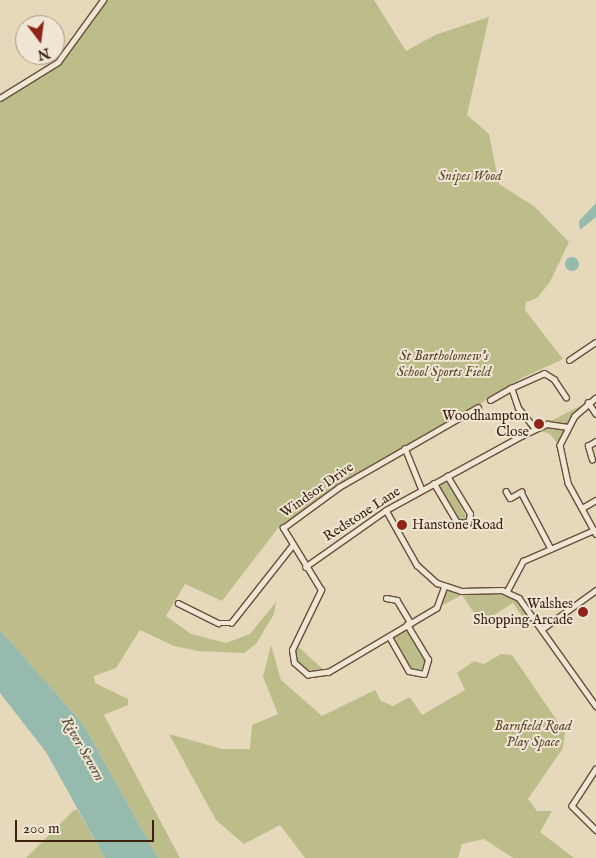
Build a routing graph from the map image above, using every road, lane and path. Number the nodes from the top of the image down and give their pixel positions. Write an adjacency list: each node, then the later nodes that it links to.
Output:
1 (103, 0): 2 (street)
2 (0, 98)
3 (596, 342): 4 (street)
4 (569, 360)
5 (510, 388): 6 (street); 8 (street); 13 (street)
6 (566, 397)
7 (596, 398): 9 (street)
8 (490, 400)
9 (588, 402): 11 (street); 12 (street)
10 (478, 407): 15 (street, Windsor Drive)
11 (596, 414)
12 (568, 427): 13 (street, Redstone Lane); 22 (street)
13 (535, 429): 17 (street, Redstone Lane)
14 (596, 441): 16 (street)
15 (405, 448): 19 (street); 25 (street, Windsor Drive)
16 (592, 460)
17 (447, 476): 18 (street, Redstone Lane); 18 (street)
18 (434, 483): 19 (street, Redstone Lane)
19 (422, 490): 23 (street, Redstone Lane)
20 (506, 491): 26 (street)
21 (596, 500): 22 (street)
22 (582, 508): 24 (street)
23 (386, 510): 27 (street, Redstone Lane); 28 (street)
24 (595, 532): 26 (street)
25 (291, 547): 27 (street, Windsor Drive); 32 (street)
26 (551, 549): 30 (street)
27 (305, 567): 35 (street, Windsor Drive)
28 (445, 586): 30 (street); 33 (street)
29 (596, 590): 34 (street)
30 (507, 591): 34 (street)
31 (386, 598): 33 (street)
32 (178, 603)
33 (409, 624): 35 (street); 35 (street)
34 (542, 628): 36 (street)
35 (389, 636)
36 (596, 706)
37 (596, 769): 38 (street)
38 (596, 830)

